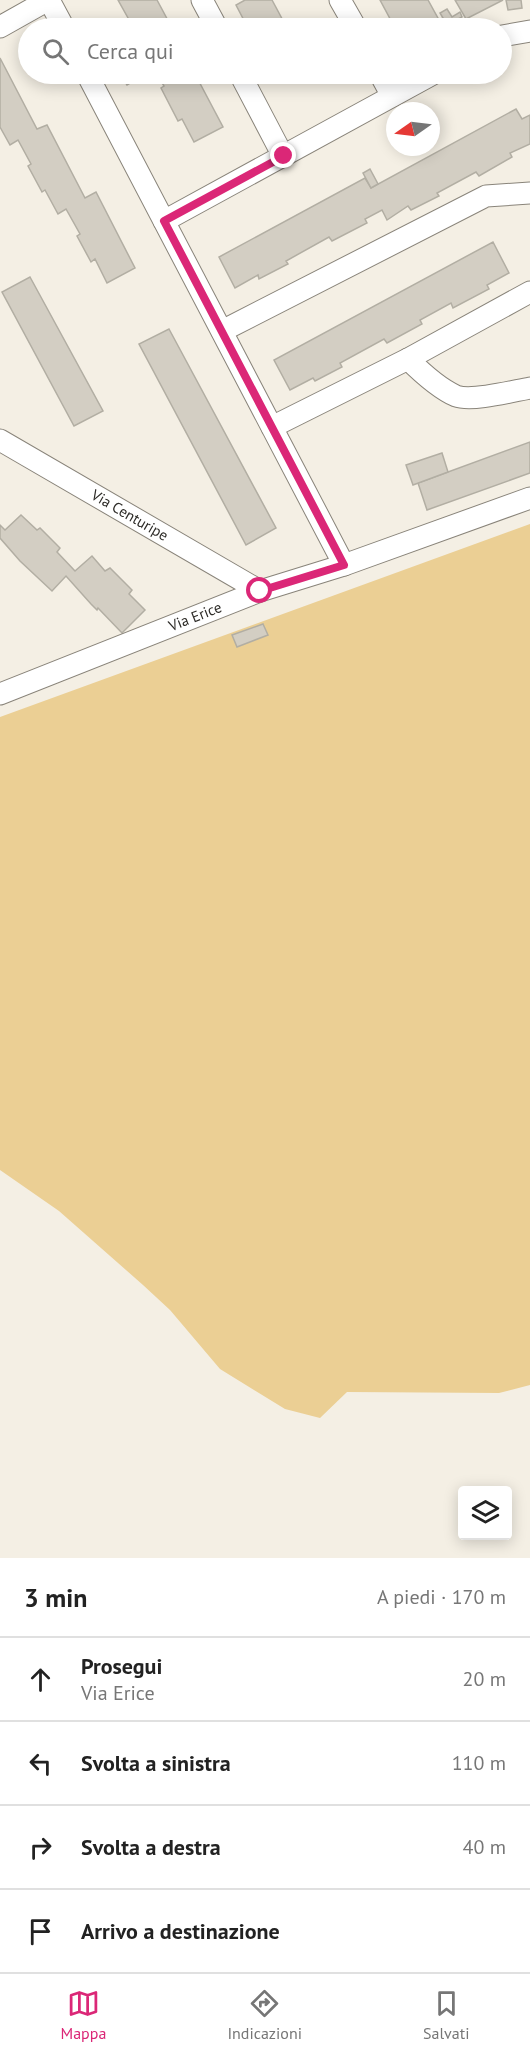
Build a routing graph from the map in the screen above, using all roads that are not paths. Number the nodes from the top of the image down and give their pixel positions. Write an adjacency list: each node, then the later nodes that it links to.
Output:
1 (49, 0): 4 (street); 7 (street)
2 (202, 0): 5 (street)
3 (340, 0): 6 (street)
4 (59, 18)
5 (212, 18)
6 (350, 18)
7 (0, 27)
8 (530, 31): 9 (street)
9 (512, 34)
10 (92, 84): 17 (street)
11 (245, 84): 15 (street)
12 (385, 84): 14 (street)
13 (415, 84): 14 (street)
14 (392, 96): 15 (street)
15 (284, 156): 17 (street)
16 (530, 193): 19 (street)
17 (164, 221): 19 (street)
18 (530, 292): 20 (street)
19 (222, 331): 22 (street)
20 (408, 359): 21 (street); 22 (street)
21 (530, 388)
22 (272, 427): 25 (street)
23 (0, 440): 26 (street, Via Centuripe)
24 (530, 498): 25 (street, Via Erice)
25 (344, 565): 26 (street, Via Erice)
26 (260, 591): 27 (street, Via Erice)
27 (0, 694)

